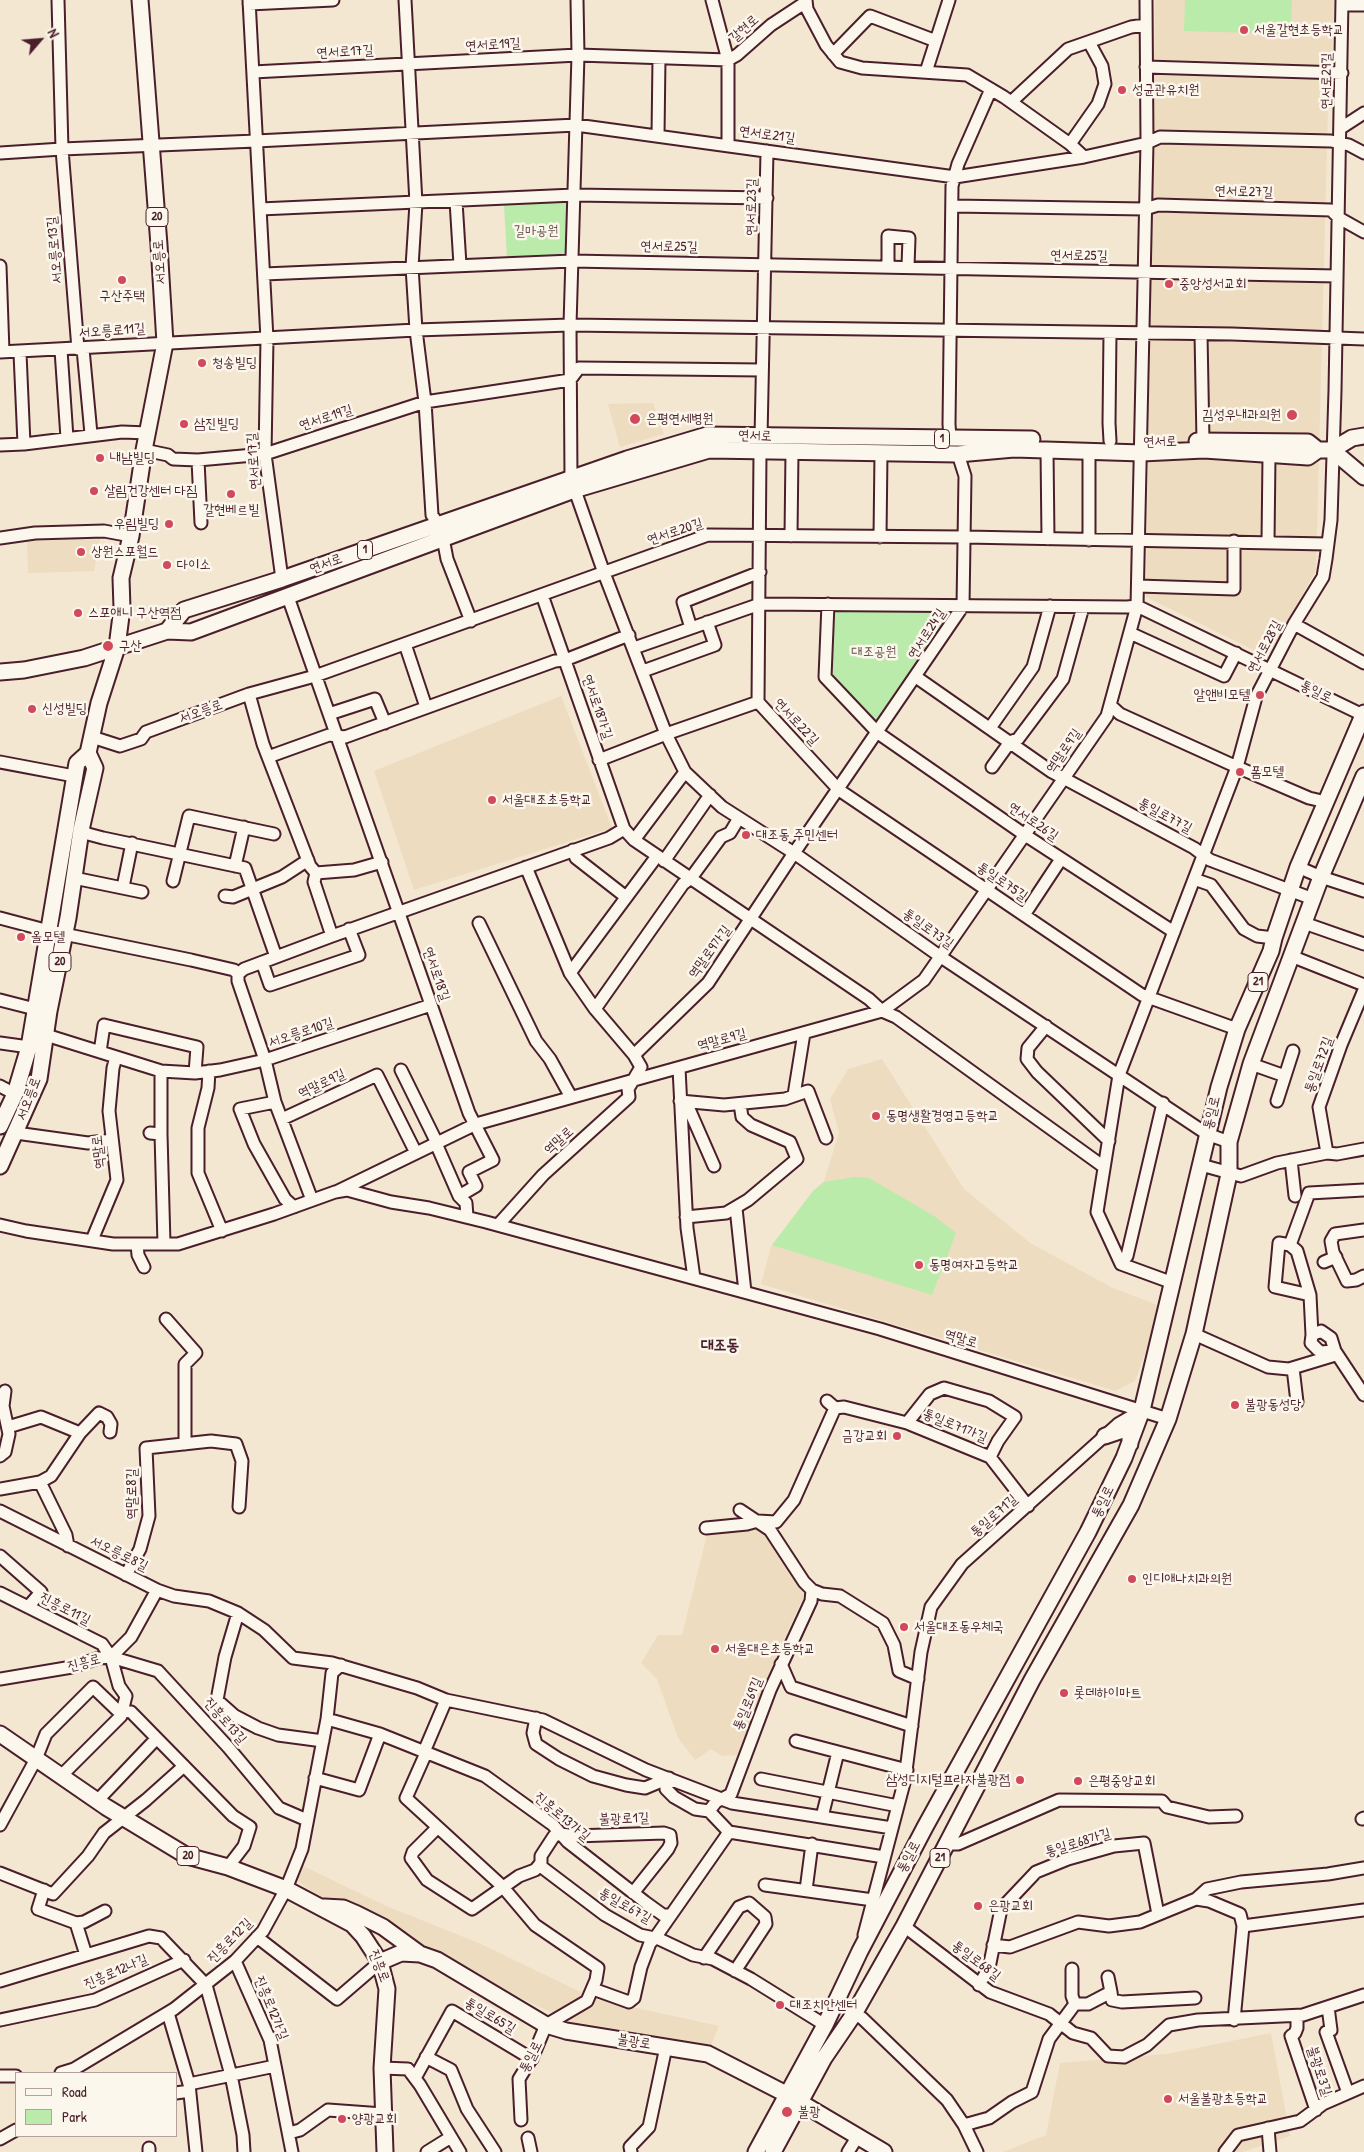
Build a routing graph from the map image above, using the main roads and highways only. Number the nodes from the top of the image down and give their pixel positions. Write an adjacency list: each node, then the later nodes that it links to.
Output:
1 (140, 0): 9 (main road, 서오릉로 / 20)
2 (1364, 436): 5 (main road, 1)
3 (760, 444): 4 (main road, 연서로 / 1); 4 (main road, 연서로 / 1); 7 (main road, 연서로 / 1)
4 (1142, 448): 5 (main road, 연서로 / 1); 5 (main road, 연서로 / 1)
5 (1325, 450): 6 (main road, 연서로 / 1)
6 (1363, 476)
7 (572, 485): 8 (main road, 연서로 / 1); 8 (main road, 연서로 / 1)
8 (167, 631): 9 (main road, 연서로 / 1)
9 (117, 647): 10 (main road, 연서로 / 1); 12 (main road, 서오릉로 / 20)
10 (0, 672)
11 (1363, 714): 17 (main road, 통일로 / 21)
12 (88, 753): 14 (main road, 서오릉로 / 20); 15 (main road, 서오릉로 / 20)
13 (1364, 776): 23 (main road, 통일로 / 21)
14 (0, 1126)
15 (0, 1166)
16 (1105, 1436): 17 (main road)
17 (1130, 1444): 22 (main road, 통일로 / 21)
18 (1, 1736): 19 (main road, 진흥로 / 20)
19 (321, 1907): 20 (main road); 21 (main road, 진흥로 / 20)
20 (420, 1954): 21 (main road, 불광로); 22 (main road, 불광로)
21 (380, 1962): 24 (main road, 진흥로 / 20)
22 (786, 2094): 23 (main road, 불광로); 25 (main road, 통일로 / 21)
23 (801, 2102): 26 (main road, 통일로 / 21); 27 (main road, 불광로)
24 (385, 2152)
25 (756, 2152)
26 (773, 2152)
27 (884, 2152)

